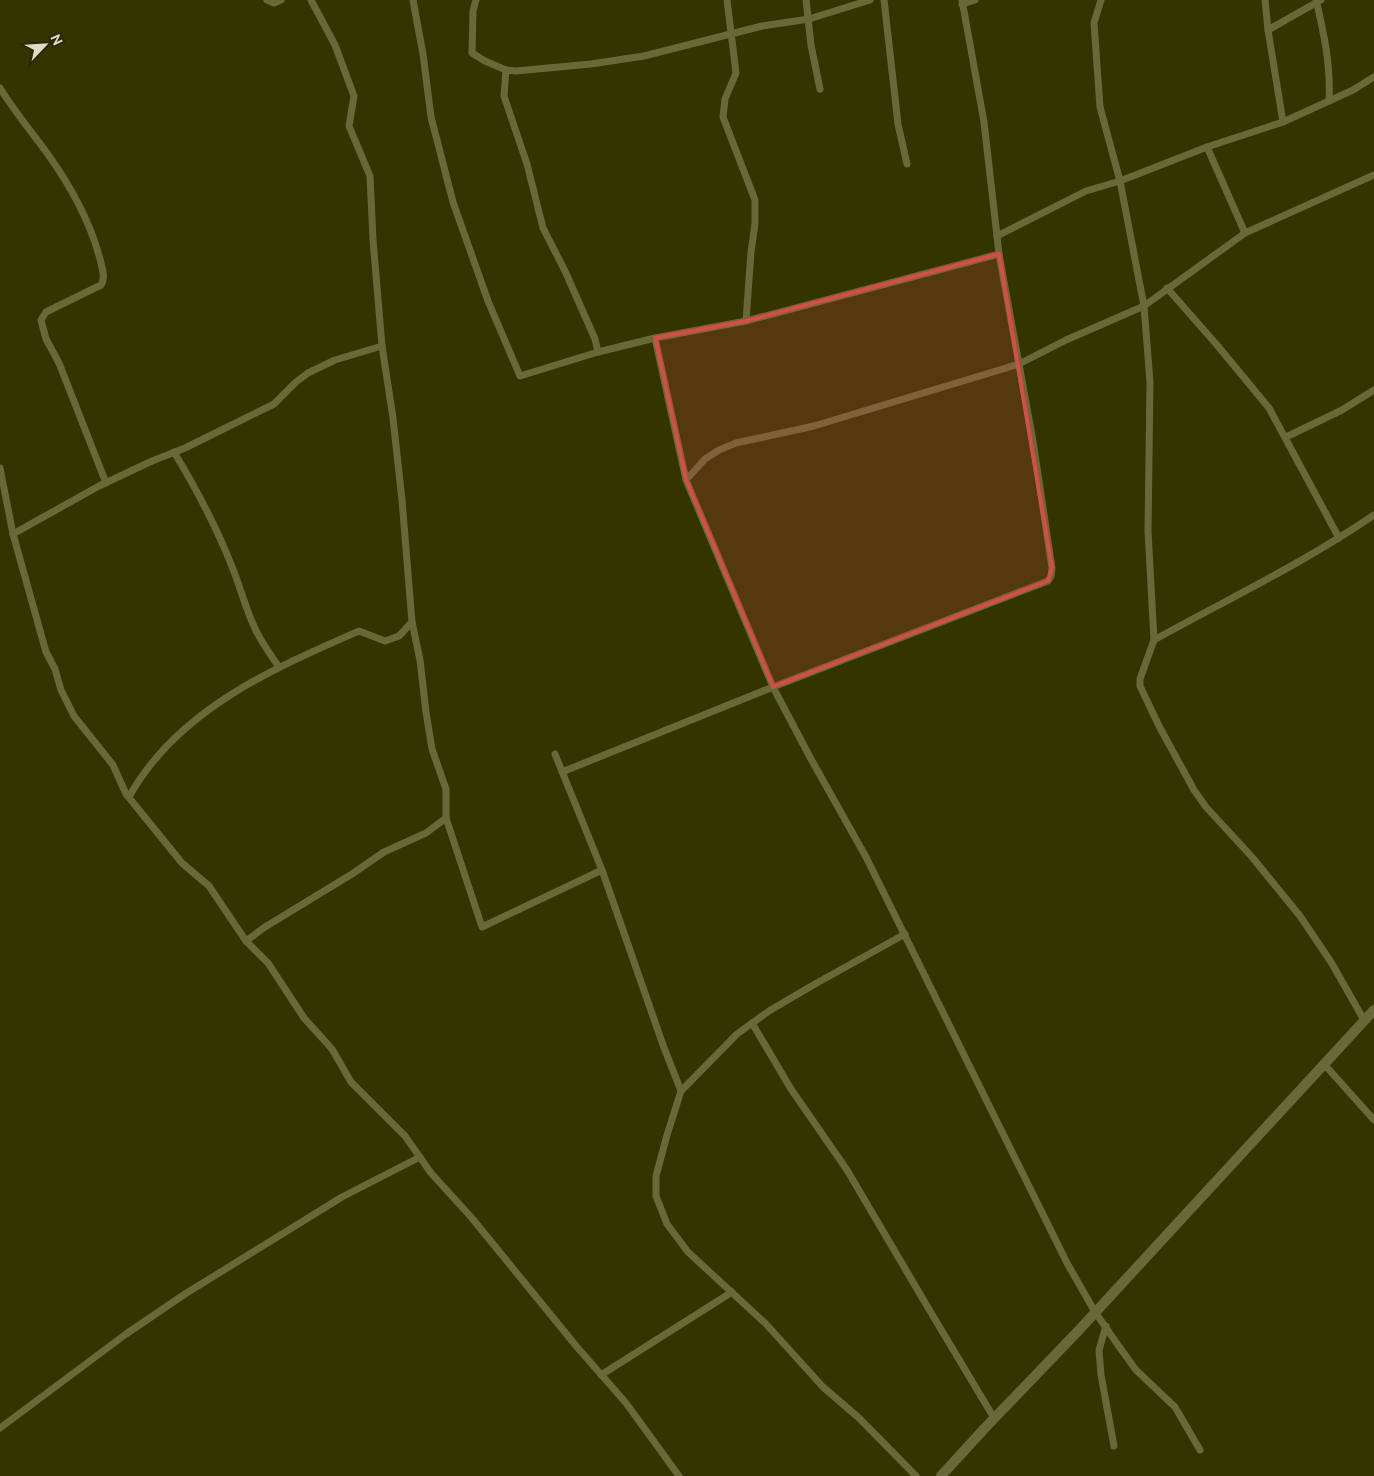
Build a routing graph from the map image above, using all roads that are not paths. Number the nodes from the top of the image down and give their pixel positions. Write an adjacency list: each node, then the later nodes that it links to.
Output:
1 (266, 0): 2 (street)
2 (281, 0)
3 (311, 0): 35 (street)
4 (413, 0): 36 (street)
5 (476, 0): 18 (street)
6 (727, 0): 17 (street)
7 (806, 0): 15 (street)
8 (870, 0): 15 (street)
9 (884, 0): 25 (street)
10 (975, 0): 14 (street)
11 (1101, 0): 27 (street)
12 (1265, 0): 16 (street)
13 (1318, 1): 16 (street); 22 (street)
14 (962, 2): 29 (street)
15 (809, 19): 17 (street); 21 (street)
16 (1268, 30): 23 (street)
17 (730, 35): 18 (street); 33 (street)
18 (506, 70): 36 (street)
19 (1374, 78): 22 (street)
20 (0, 88): 43 (street)
21 (820, 88)
22 (1329, 101): 23 (street)
23 (1283, 122): 24 (street)
24 (1207, 147): 27 (street); 28 (street)
25 (907, 164)
26 (1374, 175): 28 (street)
27 (1120, 181): 29 (street); 32 (street)
28 (1245, 233): 31 (street)
29 (998, 236): 30 (street)
30 (999, 254): 33 (street); 37 (street)
31 (1167, 288): 32 (street); 39 (street)
32 (1144, 306): 37 (street); 48 (street)
33 (746, 321): 34 (street)
34 (656, 338): 36 (street); 42 (street)
35 (382, 346): 40 (street); 47 (street)
36 (598, 352)
37 (1019, 364): 42 (street); 50 (street)
38 (1374, 390): 39 (street)
39 (1286, 437): 46 (street)
40 (174, 452): 43 (street); 49 (street)
41 (0, 468): 45 (street)
42 (686, 480): 50 (street)
43 (106, 483): 45 (street)
44 (1374, 515): 46 (street)
45 (13, 534): 53 (street)
46 (1339, 538): 48 (street)
47 (412, 622): 49 (street); 54 (street)
48 (1154, 640): 59 (street)
49 (279, 667): 53 (street)
50 (773, 687): 52 (street); 56 (street)
51 (555, 754): 52 (street)
52 (562, 772): 55 (street)
53 (128, 796): 57 (street)
54 (446, 818): 55 (street); 57 (street)
55 (602, 870): 62 (street)
56 (905, 934): 60 (street); 66 (street)
57 (246, 941): 64 (street)
58 (1374, 1010): 59 (street)
59 (1364, 1020): 61 (street)
60 (752, 1023): 62 (street); 69 (street)
61 (1324, 1064): 63 (street); 66 (street)
62 (682, 1091): 65 (street)
63 (1374, 1120)
64 (420, 1158): 68 (street); 70 (street)
65 (732, 1292): 68 (street); 74 (street)
66 (1096, 1312): 67 (street); 69 (street)
67 (1106, 1326): 71 (street); 72 (street)
68 (601, 1375): 73 (street)
69 (994, 1418): 75 (street)
70 (0, 1428)
71 (1114, 1446)
72 (1200, 1450)
73 (679, 1476)
74 (916, 1476)
75 (941, 1476)

